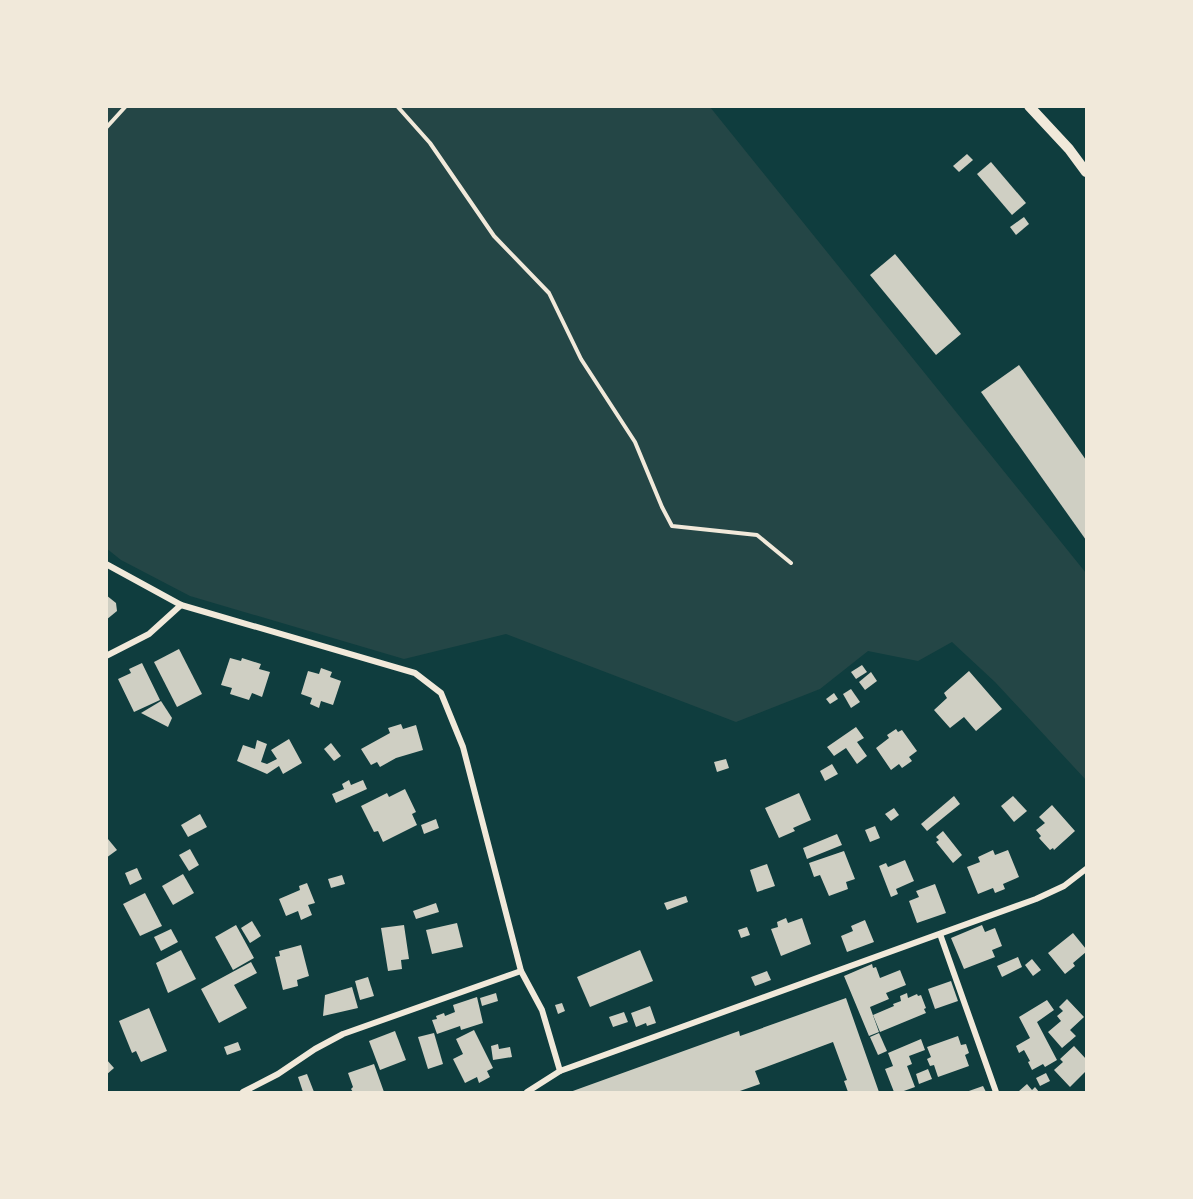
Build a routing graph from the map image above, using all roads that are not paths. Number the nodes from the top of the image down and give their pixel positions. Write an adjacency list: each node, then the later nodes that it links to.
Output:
1 (1029, 106): 2 (street)
2 (1086, 172)
3 (106, 564): 4 (street)
4 (181, 605): 5 (street); 8 (street)
5 (106, 656)
6 (1086, 868): 7 (street)
7 (940, 934): 9 (street); 12 (street)
8 (521, 971): 9 (street); 10 (street)
9 (561, 1071): 11 (street)
10 (243, 1092)
11 (527, 1092)
12 (996, 1092)

